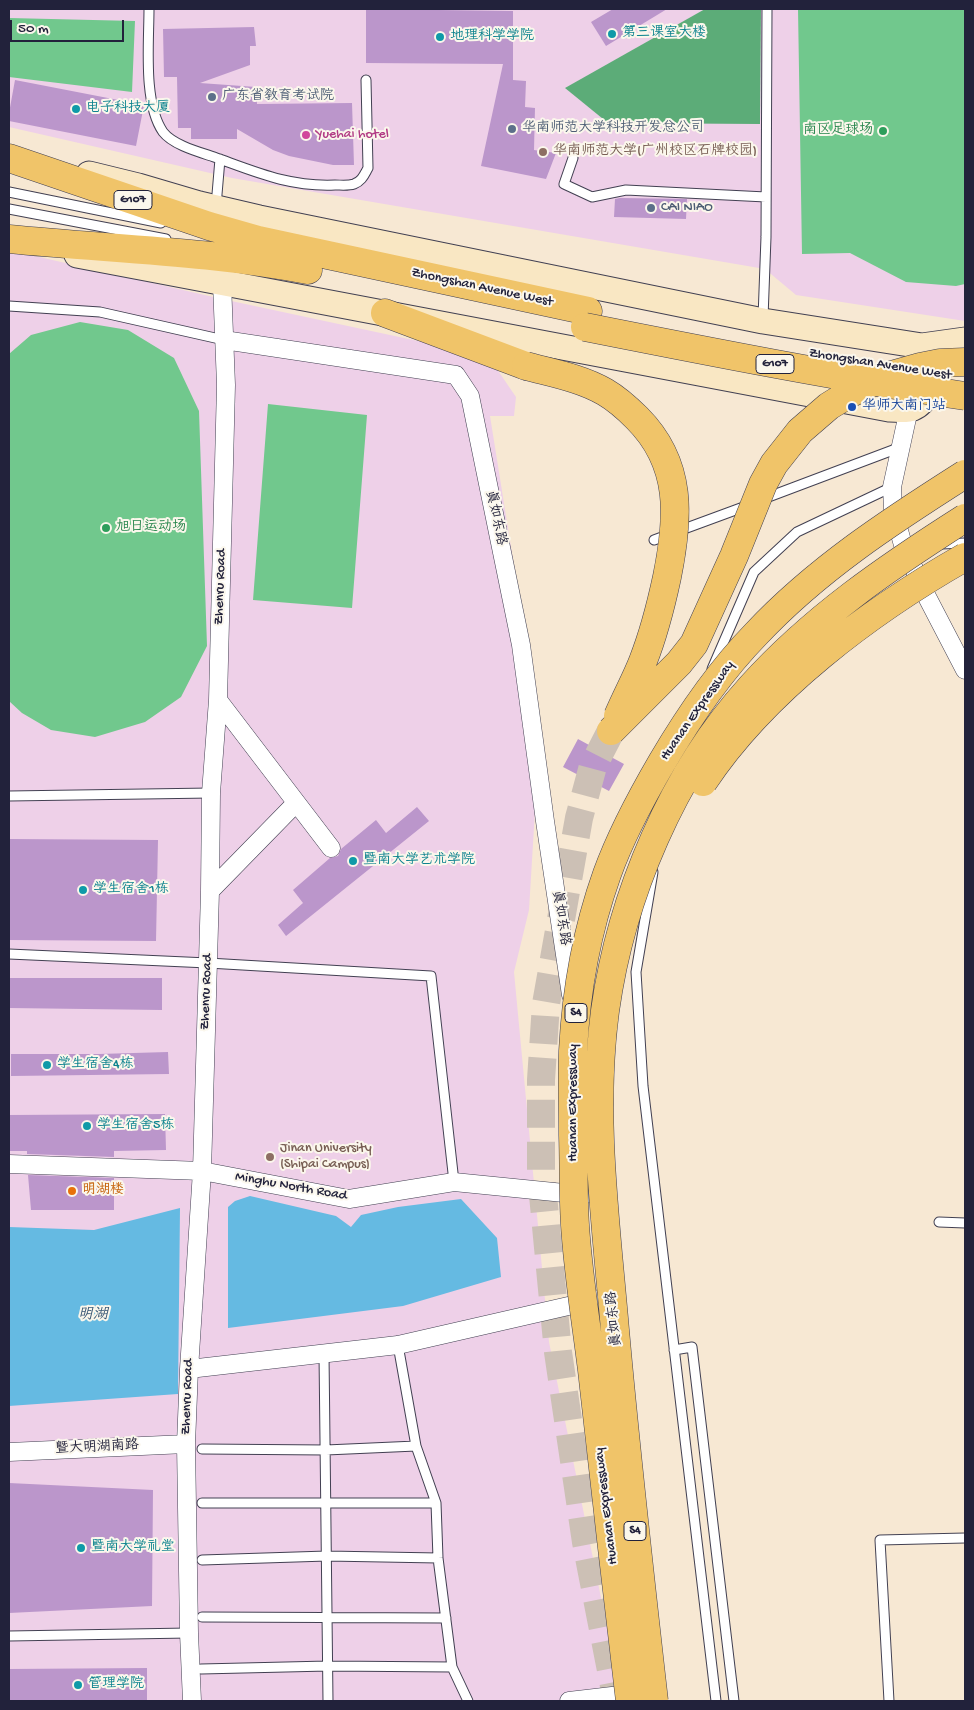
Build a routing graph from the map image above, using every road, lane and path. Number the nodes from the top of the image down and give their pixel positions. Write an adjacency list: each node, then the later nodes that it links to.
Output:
1 (149, 9): 6 (lane)
2 (767, 9): 8 (lane)
3 (366, 80): 6 (lane)
4 (9, 158): 9 (main road); 12 (highway, Zhongshan Avenue West / G107)
5 (573, 158): 8 (lane)
6 (220, 159): 9 (lane)
7 (9, 192): 12 (lane)
8 (766, 197): 17 (lane)
9 (216, 208): 17 (main road)
10 (9, 209): 12 (lane)
11 (9, 240): 12 (highway, Zhongshan Avenue West / G107); 13 (main road)
12 (261, 251): 16 (highway, Zhongshan Avenue West / G107)
13 (222, 283): 15 (main road); 19 (street, Zhenru Road)
14 (9, 306): 19 (lane)
15 (385, 313): 22 (highway, bridge); 27 (main road)
16 (586, 319): 23 (highway, Zhongshan Avenue West / G107, bridge); 25 (highway, Zhongshan Avenue West / G107, bridge)
17 (763, 321): 18 (main road)
18 (877, 339): 21 (main road); 27 (main road)
19 (224, 340): 37 (street, Zhenru Road); 49 (street, 真如东路)
20 (965, 340): 21 (main road)
21 (922, 346): 26 (main road)
22 (965, 362)
23 (965, 379)
24 (965, 386): 26 (main road)
25 (965, 396): 26 (lane)
26 (920, 399): 27 (main road); 28 (street)
27 (858, 403)
28 (901, 447): 30 (street); 32 (lane)
29 (965, 474): 76 (highway, Huanan Expressway / S4, bridge)
30 (892, 487): 34 (street); 54 (lane)
31 (965, 518): 43 (highway, Huanan Expressway / S4, bridge)
32 (654, 540)
33 (965, 543): 34 (lane)
34 (903, 545): 36 (street)
35 (965, 557): 43 (highway, bridge)
36 (965, 670)
37 (218, 700): 38 (street, Zhenru Road); 40 (street)
38 (211, 793): 39 (lane); 42 (street, Zhenru Road)
39 (9, 796)
40 (296, 804): 41 (street); 42 (street)
41 (330, 848)
42 (210, 891): 45 (street, Zhenru Road)
43 (630, 900): 76 (highway, Huanan Expressway / S4, bridge)
44 (9, 954): 45 (lane)
45 (208, 962): 47 (street, Zhenru Road); 48 (lane)
46 (9, 1164): 47 (street, Minghu North Road)
47 (202, 1171): 48 (street, Minghu North Road); 56 (street, Zhenru Road)
48 (454, 1182): 49 (street, Minghu North Road)
49 (602, 1197): 52 (street, 真如东路)
50 (939, 1222): 51 (lane)
51 (965, 1223)
52 (612, 1296): 53 (street); 76 (street, 真如东路)
53 (398, 1345): 55 (street); 58 (lane)
54 (674, 1350): 81 (lane); 82 (lane)
55 (324, 1354): 56 (street); 59 (lane)
56 (189, 1368): 57 (street, Zhenru Road)
57 (194, 1446): 59 (lane); 60 (street, 暨大明湖南路); 71 (street, Zhenru Road)
58 (416, 1446): 59 (lane); 63 (lane)
59 (326, 1450): 61 (lane)
60 (9, 1452)
61 (326, 1502): 62 (lane); 63 (lane); 65 (lane)
62 (202, 1503)
63 (436, 1503): 66 (lane)
64 (965, 1538): 83 (lane)
65 (326, 1556): 66 (lane); 67 (lane); 69 (lane)
66 (438, 1558): 70 (lane)
67 (202, 1560)
68 (202, 1618): 69 (lane)
69 (327, 1618): 70 (lane); 73 (lane)
70 (446, 1618): 74 (lane)
71 (189, 1633): 72 (lane); 77 (street, Zhenru Road)
72 (9, 1636)
73 (328, 1666): 74 (lane); 75 (lane); 78 (lane)
74 (452, 1667): 79 (lane)
75 (201, 1669)
76 (650, 1696): 80 (street)
77 (192, 1701)
78 (328, 1701)
79 (468, 1701)
80 (569, 1701)
81 (716, 1701)
82 (734, 1701)
83 (888, 1701)

